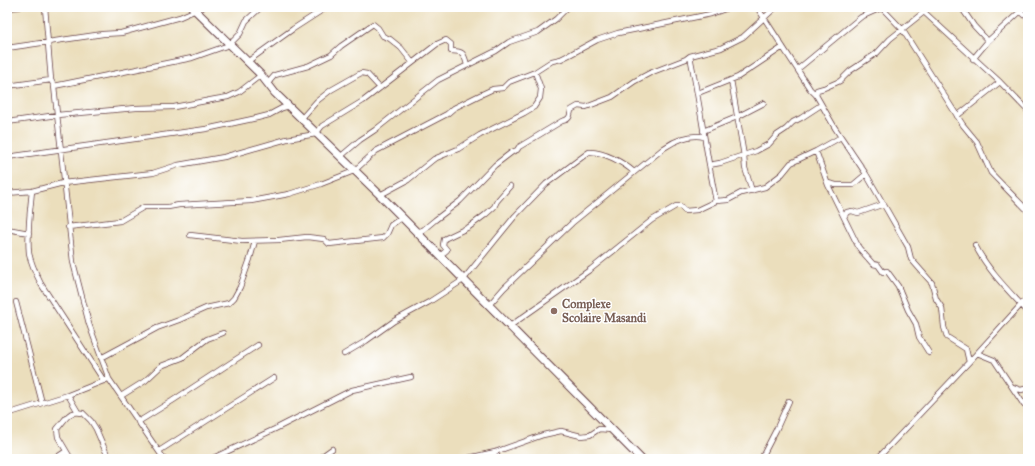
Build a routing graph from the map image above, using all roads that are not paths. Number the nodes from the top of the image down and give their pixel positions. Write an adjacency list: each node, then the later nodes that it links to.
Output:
1 (19, 7): 13 (street)
2 (45, 7): 21 (street)
3 (261, 7): 22 (street)
4 (327, 7): 27 (street)
5 (568, 7): 29 (street)
6 (731, 7): 31 (street)
7 (757, 7): 18 (street)
8 (776, 7): 18 (street)
9 (881, 7): 19 (street); 30 (street)
10 (928, 7): 16 (street)
11 (961, 7): 20 (street)
12 (1024, 7): 15 (street)
13 (7, 8)
14 (197, 8): 21 (street); 22 (highway)
15 (1020, 11): 17 (street); 20 (street)
16 (924, 12): 19 (street); 26 (street)
17 (1028, 18)
18 (764, 19): 23 (street); 25 (street)
19 (902, 29): 41 (street); 47 (street)
20 (988, 40): 26 (street)
21 (48, 42): 24 (street); 33 (street)
22 (229, 45): 27 (highway); 38 (street)
23 (783, 46): 30 (street); 34 (street)
24 (7, 48)
25 (690, 56): 40 (street); 78 (street)
26 (973, 59): 35 (street)
27 (247, 62): 32 (highway)
28 (412, 62): 29 (street); 36 (street); 39 (street)
29 (467, 64): 59 (street)
30 (798, 69): 41 (street)
31 (535, 72): 61 (street); 70 (street)
32 (261, 76): 36 (highway); 46 (street)
33 (51, 80): 37 (street); 38 (street)
34 (731, 80): 40 (street); 48 (street)
35 (1000, 82): 45 (street); 47 (street)
36 (267, 84): 43 (highway)
37 (7, 86)
38 (54, 86): 46 (street)
39 (380, 88): 49 (street); 52 (street)
40 (698, 93): 51 (street)
41 (816, 95): 44 (street)
42 (764, 104): 48 (street)
43 (285, 105): 49 (highway); 55 (street)
44 (821, 105): 54 (street); 57 (street)
45 (1028, 111)
46 (56, 115): 50 (street); 55 (street)
47 (957, 116): 73 (street)
48 (737, 117): 51 (street); 57 (street)
49 (301, 118): 52 (highway)
50 (7, 122)
51 (703, 131): 53 (street)
52 (312, 132): 59 (highway); 65 (street)
53 (704, 136): 60 (street); 62 (street)
54 (841, 136): 56 (street); 63 (street)
55 (60, 150): 58 (street); 65 (street)
56 (816, 151): 64 (street); 68 (street)
57 (744, 156): 60 (street); 68 (street)
58 (7, 157)
59 (340, 157): 61 (highway)
60 (709, 165): 71 (street)
61 (354, 171): 70 (highway); 76 (street)
62 (634, 172): 86 (street); 90 (street)
63 (866, 174): 64 (street); 72 (street)
64 (828, 182): 74 (street)
65 (63, 183): 67 (street); 76 (street)
66 (510, 186): 85 (street)
67 (32, 191): 69 (street); 80 (street)
68 (752, 191): 71 (street)
69 (7, 193)
70 (380, 196): 75 (highway)
71 (716, 201): 92 (street)
72 (884, 204): 74 (street); 99 (street)
73 (1028, 211)
74 (844, 216): 95 (street)
75 (401, 218): 79 (highway); 83 (street)
76 (68, 227): 98 (street)
77 (7, 229): 80 (street)
78 (423, 230): 79 (street); 82 (street)
79 (416, 232): 82 (highway)
80 (29, 233): 102 (street)
81 (190, 236): 83 (street)
82 (423, 239): 85 (highway)
83 (255, 240): 98 (street)
84 (975, 245): 89 (street)
85 (440, 256): 86 (highway)
86 (463, 280): 90 (highway); 97 (street)
87 (1028, 296): 89 (street)
88 (16, 302): 108 (street)
89 (1021, 304): 91 (street); 96 (street)
90 (489, 305): 92 (highway)
91 (1028, 312)
92 (510, 326): 113 (highway)
93 (223, 333): 106 (street)
94 (258, 345): 112 (street)
95 (929, 353)
96 (977, 353): 99 (street); 103 (street)
97 (344, 354)
98 (101, 358): 102 (street)
99 (969, 362): 128 (street)
100 (411, 377): 122 (street)
101 (274, 378): 116 (street)
102 (106, 380): 105 (street); 106 (street)
103 (1012, 386): 104 (street); 109 (street)
104 (1028, 388)
105 (68, 395): 108 (street); 110 (street)
106 (121, 396): 112 (street)
107 (789, 401): 127 (street)
108 (42, 403): 111 (street)
109 (1024, 405)
110 (78, 412): 115 (street); 120 (street)
111 (7, 414)
112 (138, 422): 116 (street)
113 (612, 430): 117 (street); 126 (highway)
114 (332, 449): 123 (street)
115 (66, 451): 118 (street); 119 (street)
116 (159, 451): 121 (street)
117 (495, 452): 124 (street); 125 (street)
118 (54, 459)
119 (71, 459)
120 (109, 459)
121 (164, 459)
122 (211, 459)
123 (318, 459)
124 (464, 459)
125 (499, 459)
126 (641, 459)
127 (761, 459)
128 (877, 459)

